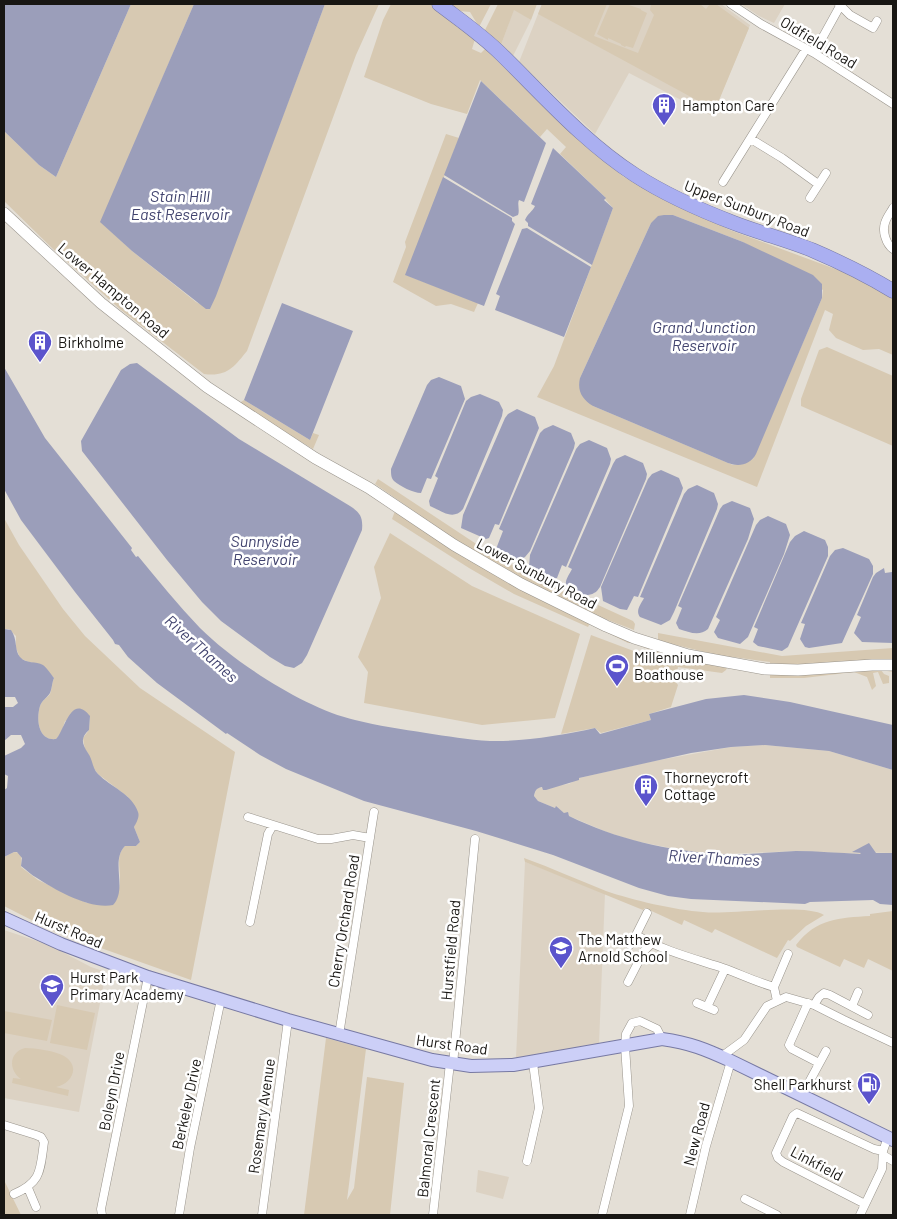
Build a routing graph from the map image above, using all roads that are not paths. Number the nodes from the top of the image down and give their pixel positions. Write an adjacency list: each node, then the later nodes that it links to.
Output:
1 (439, 4): 16 (highway, Upper Sunbury Road)
2 (731, 4): 5 (street, Oldfield Road)
3 (840, 5): 4 (street); 6 (street)
4 (877, 21)
5 (806, 49): 6 (street, Oldfield Road); 8 (street)
6 (814, 53): 7 (street, Oldfield Road)
7 (893, 104)
8 (751, 138): 10 (street); 11 (street)
9 (826, 173): 11 (street)
10 (723, 182)
11 (818, 184): 12 (street)
12 (810, 198)
13 (893, 208): 15 (street)
14 (4, 213): 17 (street, Lower Hampton Road)
15 (893, 248)
16 (893, 291)
17 (207, 387): 18 (street, Lower Sunbury Road)
18 (893, 665)
19 (374, 812): 22 (street, Cherry Orchard Road)
20 (248, 817): 21 (street)
21 (273, 824): 22 (street); 26 (street)
22 (370, 838): 43 (street, Cherry Orchard Road)
23 (475, 839): 51 (street, Hurstfield Road)
24 (647, 913): 27 (street)
25 (4, 918): 32 (main road, Hurst Road)
26 (250, 922)
27 (636, 935): 28 (street); 29 (street)
28 (651, 944): 31 (street); 33 (street)
29 (630, 946)
30 (788, 954): 34 (street)
31 (726, 969): 34 (street); 38 (street)
32 (148, 977): 36 (main road, Hurst Road); 63 (street, Boleyn Drive)
33 (628, 982)
34 (774, 987): 37 (street)
35 (858, 992): 40 (street)
36 (221, 999): 42 (main road, Hurst Road); 64 (street, Berkeley Drive)
37 (777, 1001): 39 (street); 48 (street)
38 (698, 1003)
39 (811, 1004): 40 (street); 45 (street); 50 (street)
40 (852, 1006): 41 (street)
41 (868, 1014)
42 (288, 1020): 43 (main road, Hurst Road); 65 (street, Rosemary Avenue)
43 (339, 1035): 51 (main road, Hurst Road)
44 (662, 1039): 46 (main road, Hurst Road); 46 (street); 48 (main road, Hurst Road)
45 (893, 1043)
46 (625, 1046): 49 (main road, Hurst Road); 67 (street)
47 (826, 1050): 50 (street)
48 (726, 1059): 54 (main road, Hurst Road); 68 (street, New Road)
49 (534, 1063): 51 (main road, Hurst Road); 56 (street)
50 (818, 1063): 52 (street)
51 (451, 1064): 66 (street, Balmoral Crescent)
52 (807, 1086)
53 (4, 1125): 58 (street)
54 (891, 1139): 55 (street)
55 (883, 1153): 57 (street); 61 (street); 61 (street, Linkfield)
56 (527, 1161)
57 (893, 1161)
58 (28, 1188): 59 (street); 62 (street)
59 (14, 1194)
60 (745, 1199): 69 (street)
61 (865, 1204): 70 (street)
62 (36, 1207)
63 (101, 1213)
64 (179, 1215)
65 (262, 1215)
66 (433, 1215)
67 (602, 1215)
68 (690, 1215)
69 (777, 1215)
70 (860, 1215)

